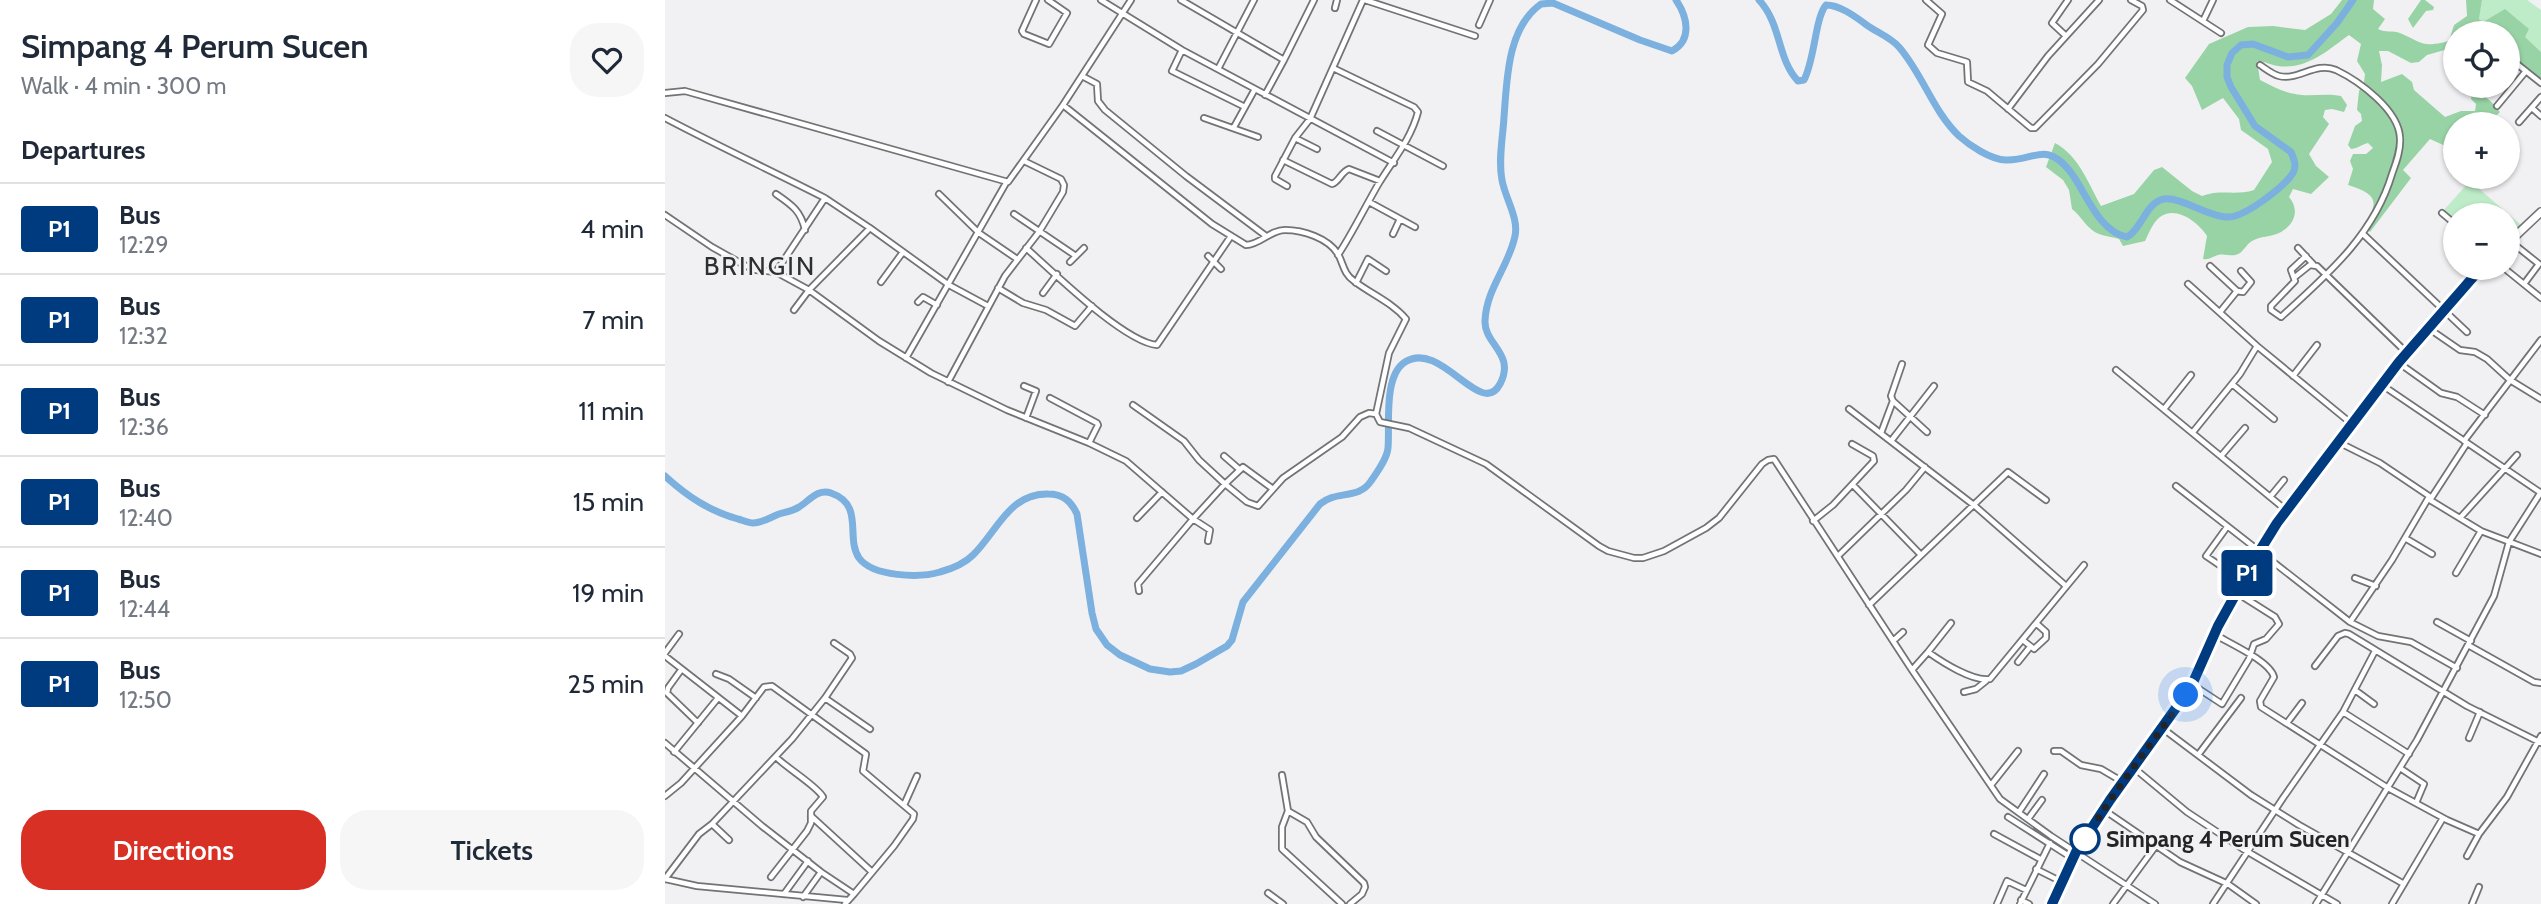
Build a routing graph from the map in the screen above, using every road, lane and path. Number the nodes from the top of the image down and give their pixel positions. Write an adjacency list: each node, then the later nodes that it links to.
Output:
1 (1037, 0): 2 (street)
2 (1048, 0)
3 (1101, 0): 18 (street)
4 (1131, 0): 18 (street)
5 (1181, 0): 22 (street)
6 (1254, 0): 22 (street)
7 (1314, 0): 26 (street)
8 (1337, 0): 17 (street)
9 (1364, 0): 23 (street); 29 (street)
10 (1490, 0): 20 (street)
11 (1926, 0): 42 (street)
12 (2068, 0): 24 (street)
13 (2099, 0): 24 (street)
14 (2131, 0): 42 (street)
15 (2170, 0): 19 (street)
16 (2213, 0): 19 (street)
17 (1335, 8)
18 (1123, 12): 25 (street); 32 (street)
19 (2203, 21): 21 (street)
20 (1479, 25)
21 (2221, 33)
22 (1238, 34): 26 (street); 30 (street)
23 (1475, 36)
24 (2066, 36): 42 (street)
25 (1182, 50): 30 (street); 40 (street)
26 (1284, 60): 36 (street)
27 (2260, 65): 76 (street)
28 (2520, 67): 31 (street)
29 (1333, 68): 46 (street); 52 (street)
30 (1218, 69): 34 (street)
31 (2525, 71): 33 (street); 39 (street)
32 (1082, 76): 38 (street); 78 (street)
33 (2541, 83)
34 (1255, 89): 36 (street); 40 (street)
35 (665, 93): 59 (street)
36 (1265, 94): 46 (street)
37 (2541, 97): 41 (street)
38 (1063, 105): 55 (street); 77 (street)
39 (2497, 106)
40 (1245, 107): 48 (street)
41 (2532, 108): 43 (street); 47 (street)
42 (2008, 109)
43 (2541, 116)
44 (665, 118): 63 (street)
45 (1204, 118): 48 (street)
46 (1310, 119): 51 (street); 56 (street)
47 (2520, 121)
48 (1234, 127): 50 (street)
49 (1377, 131): 52 (street)
50 (1258, 137)
51 (1295, 138): 53 (street); 54 (street)
52 (1404, 145): 56 (street); 57 (street)
53 (1317, 149)
54 (1283, 160): 58 (street); 60 (street)
55 (1024, 161): 59 (street); 72 (street)
56 (1394, 163): 58 (street)
57 (1443, 166)
58 (1380, 181): 64 (street)
59 (1006, 183): 74 (street)
60 (1287, 186)
61 (776, 194): 71 (street)
62 (939, 194): 74 (street)
63 (825, 198): 70 (street); 71 (street)
64 (1370, 202): 68 (street); 84 (street)
65 (2541, 212): 73 (main road)
66 (1014, 214): 72 (street)
67 (665, 215): 96 (street)
68 (1400, 219): 69 (street); 75 (street)
69 (1415, 227)
70 (870, 228): 83 (street); 108 (street)
71 (805, 230): 96 (street)
72 (1039, 232): 79 (street); 85 (street)
73 (2520, 232)
74 (979, 233): 88 (street); 106 (street)
75 (1393, 234)
76 (2363, 234): 98 (street); 117 (street)
77 (1231, 236): 78 (street); 89 (street)
78 (1266, 236): 84 (street)
79 (1026, 248): 88 (street); 97 (street)
80 (1084, 248): 85 (street)
81 (2298, 248): 87 (street)
82 (2520, 250): 105 (street)
83 (903, 252): 102 (street); 106 (street)
84 (1338, 255): 103 (street)
85 (1076, 256): 90 (street)
86 (1208, 256): 89 (street)
87 (2306, 256): 91 (street); 99 (street)
88 (1017, 259): 107 (street)
89 (1215, 260): 93 (street); 115 (street)
90 (1070, 262)
91 (2313, 265): 98 (street); 99 (street)
92 (2210, 267): 109 (street)
93 (1221, 269)
94 (1386, 271): 103 (street)
95 (2241, 271): 109 (street)
96 (776, 272): 108 (street)
97 (1057, 274): 110 (street); 115 (street)
98 (2326, 274): 99 (street); 124 (street)
99 (2295, 277)
100 (2471, 280): 117 (main road)
101 (2519, 280): 105 (street)
102 (881, 282)
103 (1356, 283): 143 (street)
104 (2188, 284): 118 (street)
105 (2524, 284): 111 (street)
106 (949, 285): 113 (street); 114 (street)
107 (998, 288): 114 (street); 115 (street)
108 (809, 290): 116 (street); 125 (street)
109 (2237, 291): 118 (street)
110 (1043, 293)
111 (2541, 298)
112 (918, 302): 113 (street)
113 (937, 305): 125 (street)
114 (988, 306): 132 (street)
115 (1092, 306)
116 (794, 310)
117 (2444, 311): 119 (main road); 120 (street)
118 (2220, 312): 123 (street)
119 (2428, 328): 124 (main road); 131 (street)
120 (2467, 332)
121 (2541, 340): 131 (street)
122 (2317, 345): 130 (street)
123 (2257, 346): 130 (street); 133 (street)
124 (2407, 353): 126 (main road)
125 (906, 358): 132 (street)
126 (2399, 362): 134 (main road); 144 (street)
127 (1902, 364): 139 (street)
128 (2116, 370): 142 (street)
129 (2191, 375): 142 (street)
130 (2293, 376): 148 (street)
131 (2510, 380): 138 (street); 144 (street)
132 (947, 382): 146 (street)
133 (2232, 384): 147 (street); 151 (street)
134 (2381, 385): 148 (main road); 154 (street)
135 (1024, 386): 146 (street)
136 (1934, 386): 145 (street)
137 (1050, 398): 155 (street)
138 (2541, 399)
139 (1893, 401): 145 (street); 152 (street)
140 (1133, 405): 165 (street)
141 (1849, 409): 152 (street)
142 (2164, 409): 151 (street)
143 (1375, 414): 168 (street); 180 (street)
144 (2485, 415): 154 (street)
145 (1910, 416): 150 (street); 153 (street)
146 (1026, 418): 155 (street)
147 (2274, 419)
148 (2352, 424): 156 (main road)
149 (2245, 428): 160 (street)
150 (1927, 432)
151 (2193, 432): 160 (street)
152 (1881, 433): 153 (street)
153 (1891, 441): 161 (street)
154 (2466, 442): 163 (street); 172 (street)
155 (1089, 443): 169 (street)
156 (2340, 443): 172 (street); 175 (main road)
157 (1852, 444): 166 (street)
158 (2517, 455): 163 (street)
159 (1224, 456): 162 (street)
160 (2221, 456): 171 (street)
161 (1925, 467): 174 (street); 176 (street)
162 (1239, 469): 165 (street); 168 (street)
163 (2505, 469): 170 (street); 178 (street)
164 (2284, 480): 171 (street)
165 (1225, 484): 168 (street); 179 (street)
166 (1853, 485): 176 (street); 180 (street)
167 (2176, 486): 181 (street)
168 (1273, 489)
169 (1162, 492): 177 (street); 179 (street)
170 (2541, 493): 185 (street)
171 (2270, 497): 175 (street)
172 (2430, 498): 178 (street); 183 (street)
173 (2046, 500): 174 (street)
174 (1975, 506): 189 (street); 195 (street)
175 (2286, 510): 186 (main road)
176 (1882, 514): 189 (street); 190 (street)
177 (1137, 518)
178 (2460, 518): 182 (street)
179 (1193, 519): 184 (street); 197 (street)
180 (1813, 521): 190 (street)
181 (2227, 527): 186 (street); 194 (street)
182 (2481, 531): 185 (street); 192 (street)
183 (2405, 538): 187 (street); 196 (street)
184 (1208, 541)
185 (2509, 542): 188 (street); 210 (street)
186 (2259, 552): 194 (main road); 200 (street)
187 (2432, 554)
188 (2541, 554)
189 (1921, 555): 199 (street)
190 (1837, 557): 199 (street)
191 (2084, 565): 195 (street)
192 (2456, 573)
193 (2355, 578): 196 (street)
194 (2243, 581): 198 (main road)
195 (2066, 586): 203 (street)
196 (2376, 586): 200 (street)
197 (1139, 591)
198 (2236, 593): 206 (main road); 215 (street)
199 (1870, 605): 207 (street)
200 (2350, 622): 218 (street)
201 (2437, 622): 210 (street)
202 (1951, 623): 213 (street)
203 (2037, 624): 208 (street); 211 (street)
204 (1903, 632): 207 (street)
205 (679, 634): 214 (street)
206 (2214, 634): 215 (street); 224 (main road)
207 (1892, 641): 220 (street)
208 (2023, 641): 211 (street); 222 (street)
209 (834, 643): 230 (street)
210 (2469, 643): 218 (street); 223 (street)
211 (2030, 647): 216 (street)
212 (2375, 651): 217 (street); 225 (street); 226 (street)
213 (1929, 652): 220 (street); 222 (street)
214 (665, 654): 219 (street)
215 (2250, 654): 224 (street); 239 (street)
216 (2018, 662)
217 (2315, 666)
218 (2456, 668): 226 (street)
219 (681, 670): 228 (street); 238 (street)
220 (1912, 670): 259 (street)
221 (716, 674): 229 (street)
222 (1987, 680): 227 (street)
223 (2541, 683)
224 (2193, 685): 240 (main road)
225 (2355, 690): 233 (street); 234 (street)
226 (2444, 690): 235 (street); 249 (street)
227 (1963, 692)
228 (718, 698): 237 (street); 238 (street)
229 (756, 698): 236 (street); 237 (street)
230 (825, 698): 236 (street); 241 (street)
231 (2241, 698): 250 (street)
232 (2302, 704): 239 (street)
233 (2374, 704)
234 (2343, 712): 245 (street); 249 (street)
235 (2480, 712): 242 (street); 243 (street)
236 (812, 714): 251 (street); 265 (street)
237 (742, 716): 254 (street)
238 (698, 723): 248 (street)
239 (2287, 723): 245 (street)
240 (2162, 728): 250 (street); 252 (main road)
241 (870, 729)
242 (2469, 738)
243 (2540, 740): 276 (street)
244 (665, 743): 248 (street)
245 (2321, 745): 260 (street); 267 (street)
246 (2018, 751): 259 (street)
247 (2054, 751): 258 (street)
248 (674, 752): 254 (street)
249 (2409, 754): 253 (street)
250 (2198, 755): 267 (street)
251 (776, 757): 263 (street); 270 (street)
252 (2134, 768): 258 (main road); 281 (street)
253 (2400, 768): 260 (street); 264 (street)
254 (694, 769): 261 (street); 263 (street)
255 (2044, 774): 269 (street)
256 (1282, 775): 268 (street)
257 (917, 776): 265 (street)
258 (2123, 782): 266 (main road)
259 (1991, 785): 269 (street)
260 (2388, 788): 264 (street); 282 (street)
261 (665, 796)
262 (2042, 800): 273 (street)
263 (734, 802): 274 (street); 280 (street)
264 (2416, 803): 272 (street)
265 (904, 805): 289 (street)
266 (2104, 810): 279 (street); 283 (main road)
267 (2275, 810): 281 (street); 282 (street)
268 (1288, 811): 306 (street); 307 (street)
269 (2019, 812): 273 (street)
270 (810, 815): 280 (street); 289 (street)
271 (2008, 817): 278 (street)
272 (2443, 818): 276 (street); 294 (street)
273 (2028, 819): 283 (street)
274 (712, 824): 277 (street); 291 (street)
275 (1994, 834): 285 (street)
276 (2479, 834): 284 (street)
277 (729, 840)
278 (2050, 844): 283 (street); 285 (street)
279 (2155, 847): 293 (street); 295 (street)
280 (794, 849): 286 (street); 290 (street)
281 (2248, 852): 293 (street); 301 (street)
282 (2348, 853): 294 (street); 301 (street)
283 (2075, 855): 292 (main road); 295 (street)
284 (2467, 856)
285 (2040, 859): 287 (street)
286 (808, 861): 288 (street); 299 (street)
287 (2036, 869): 292 (street); 297 (street)
288 (821, 872): 300 (street); 302 (street)
289 (873, 872): 300 (street)
290 (771, 877)
291 (665, 879): 299 (street)
292 (2062, 882): 310 (main road)
293 (2228, 884): 313 (street); 314 (street)
294 (2404, 884): 317 (street)
295 (2127, 885): 311 (street); 312 (street)
296 (2479, 887): 318 (street)
297 (2026, 890): 304 (street); 308 (street)
298 (1268, 893): 305 (street)
299 (784, 894): 302 (street)
300 (854, 894): 303 (street)
301 (2322, 895): 315 (street); 316 (street)
302 (803, 897): 303 (street)
303 (846, 902)
304 (2021, 902): 309 (street)
305 (1283, 904)
306 (1342, 904)
307 (1350, 904)
308 (1997, 904)
309 (2029, 904)
310 (2052, 904)
311 (2113, 904)
312 (2155, 904)
313 (2213, 904)
314 (2256, 904)
315 (2316, 904)
316 (2337, 904)
317 (2392, 904)
318 (2472, 904)

